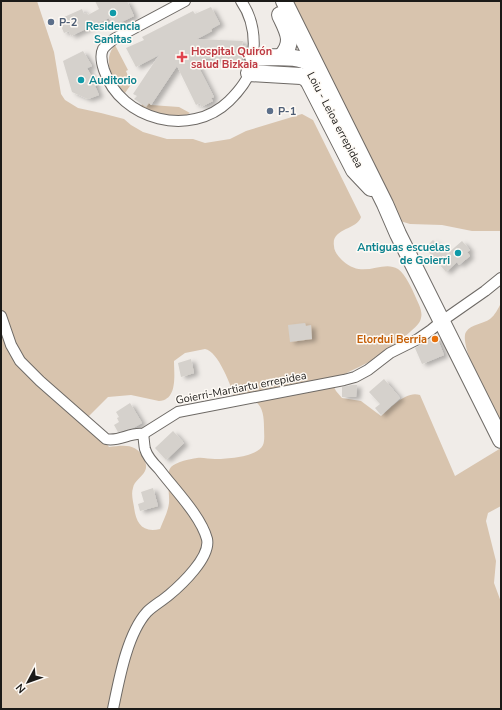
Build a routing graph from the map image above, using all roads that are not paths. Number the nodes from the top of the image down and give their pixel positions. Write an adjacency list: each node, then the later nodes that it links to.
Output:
1 (185, 1): 9 (street)
2 (241, 1): 6 (street)
3 (273, 1): 7 (main road)
4 (280, 1): 8 (main road, Loiu - Leioa errepidea)
5 (284, 1): 11 (main road, Loiu - Leioa errepidea)
6 (253, 57): 7 (main road); 9 (street)
7 (277, 58): 8 (main road); 10 (main road)
8 (305, 62): 11 (main road); 12 (main road, Loiu - Leioa errepidea)
9 (250, 73): 10 (main road)
10 (270, 75): 12 (main road)
11 (353, 139): 13 (main road, Loiu - Leioa errepidea)
12 (371, 188): 13 (main road, Loiu - Leioa errepidea)
13 (398, 234): 16 (main road, Loiu - Leioa errepidea)
14 (501, 278): 16 (street, Goierri-Martiartu errepidea)
15 (1, 316): 17 (street)
16 (442, 321): 17 (street, Goierri-Martiartu errepidea); 18 (main road, Loiu - Leioa errepidea)
17 (143, 434): 19 (street)
18 (501, 440)
19 (113, 709)

